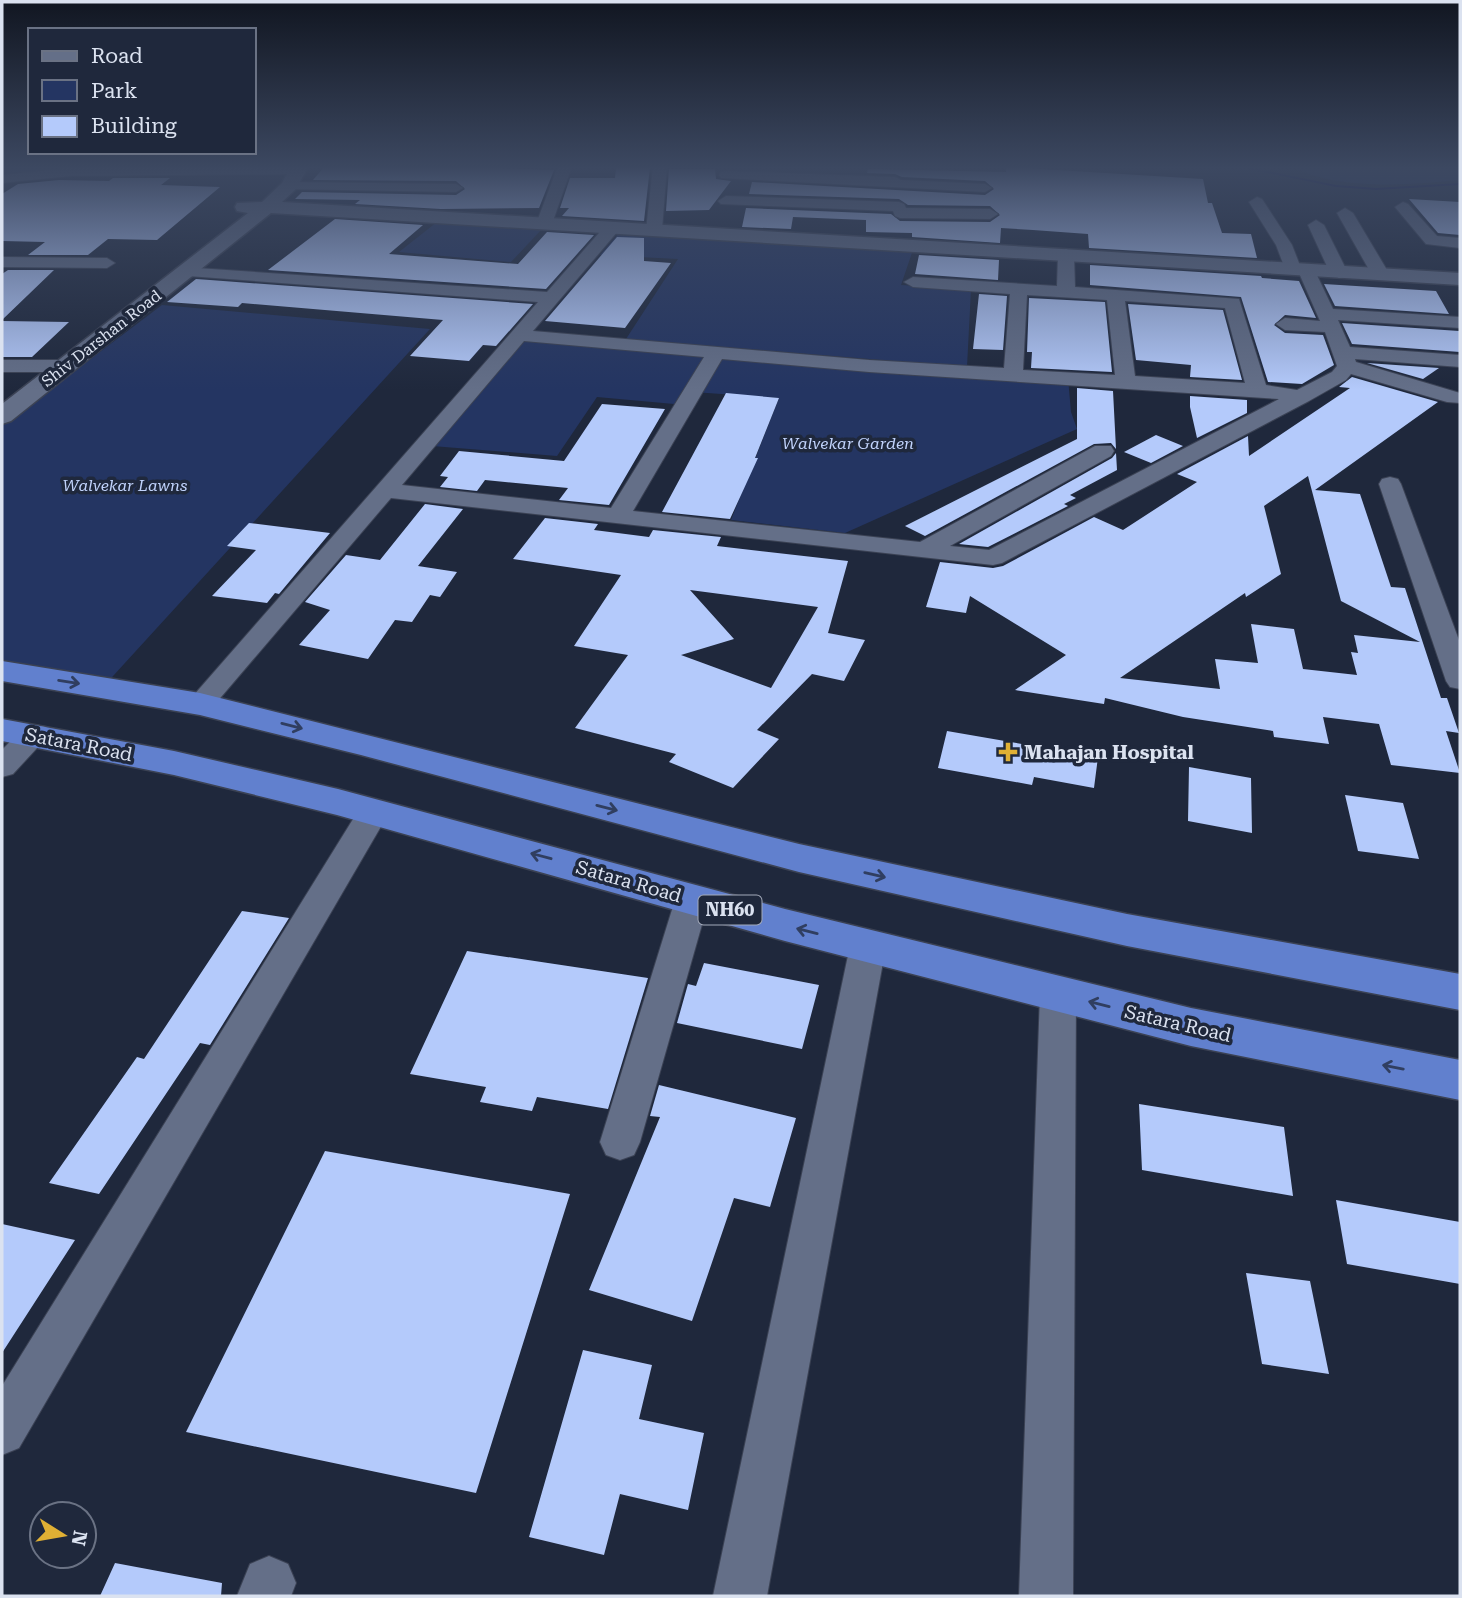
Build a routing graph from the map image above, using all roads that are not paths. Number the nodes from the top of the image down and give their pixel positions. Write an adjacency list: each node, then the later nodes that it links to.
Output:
1 (209, 241): 32 (street, Shiv Darshan Road)
2 (220, 241): 15 (street, Shiv Darshan Road)
3 (601, 241): 23 (street)
4 (857, 241): 9 (street)
5 (1281, 241): 14 (street)
6 (1324, 241): 16 (street)
7 (1361, 241): 17 (street)
8 (1433, 241): 10 (street)
9 (904, 243): 11 (street)
10 (1460, 243)
11 (1066, 254): 14 (street); 21 (street)
12 (2, 262): 13 (street)
13 (107, 263)
14 (1300, 270): 16 (street); 24 (street)
15 (188, 271): 23 (street); 33 (street, Shiv Darshan Road)
16 (1339, 272): 17 (street)
17 (1381, 275): 18 (street)
18 (1460, 279)
19 (913, 282): 20 (street)
20 (1019, 289): 21 (street); 34 (street)
21 (1066, 293): 22 (street)
22 (1115, 296): 35 (street); 36 (street)
23 (551, 298): 27 (street)
24 (1329, 321): 25 (street); 26 (street); 29 (street)
25 (1460, 322)
26 (1285, 324)
27 (520, 335): 28 (street); 43 (street)
28 (717, 351): 34 (street); 44 (street)
29 (1345, 359): 30 (street); 38 (street); 39 (street)
30 (1460, 361)
31 (2, 366): 32 (street)
32 (35, 366): 33 (street); 37 (street, Shiv Darshan Road)
33 (66, 366): 40 (street, Shiv Darshan Road)
34 (1013, 375): 35 (street)
35 (1126, 382): 36 (street)
36 (1257, 390): 38 (street)
37 (2, 391)
38 (1302, 397): 45 (street)
39 (1454, 398)
40 (2, 415)
41 (1103, 451): 45 (street)
42 (1390, 484): 47 (street)
43 (385, 490): 44 (street); 48 (street)
44 (619, 514): 45 (street)
45 (924, 550)
46 (2, 671): 48 (highway, one-way to 48)
47 (1460, 681)
48 (200, 704): 54 (highway, one-way to 54)
49 (19, 732): 50 (street); 51 (highway, Satara Road / NH60)
50 (2, 767)
51 (374, 811): 52 (highway, Satara Road / NH60, one-way to 51); 58 (street)
52 (692, 900): 53 (highway, Satara Road / NH60, one-way to 52); 57 (street)
53 (868, 946): 55 (highway, Satara Road / NH60); 59 (street)
54 (1460, 992)
55 (1058, 994): 56 (highway, Satara Road / NH60, one-way to 55); 60 (street)
56 (1460, 1080)
57 (620, 1142)
58 (2, 1431)
59 (740, 1596)
60 (1046, 1596)

